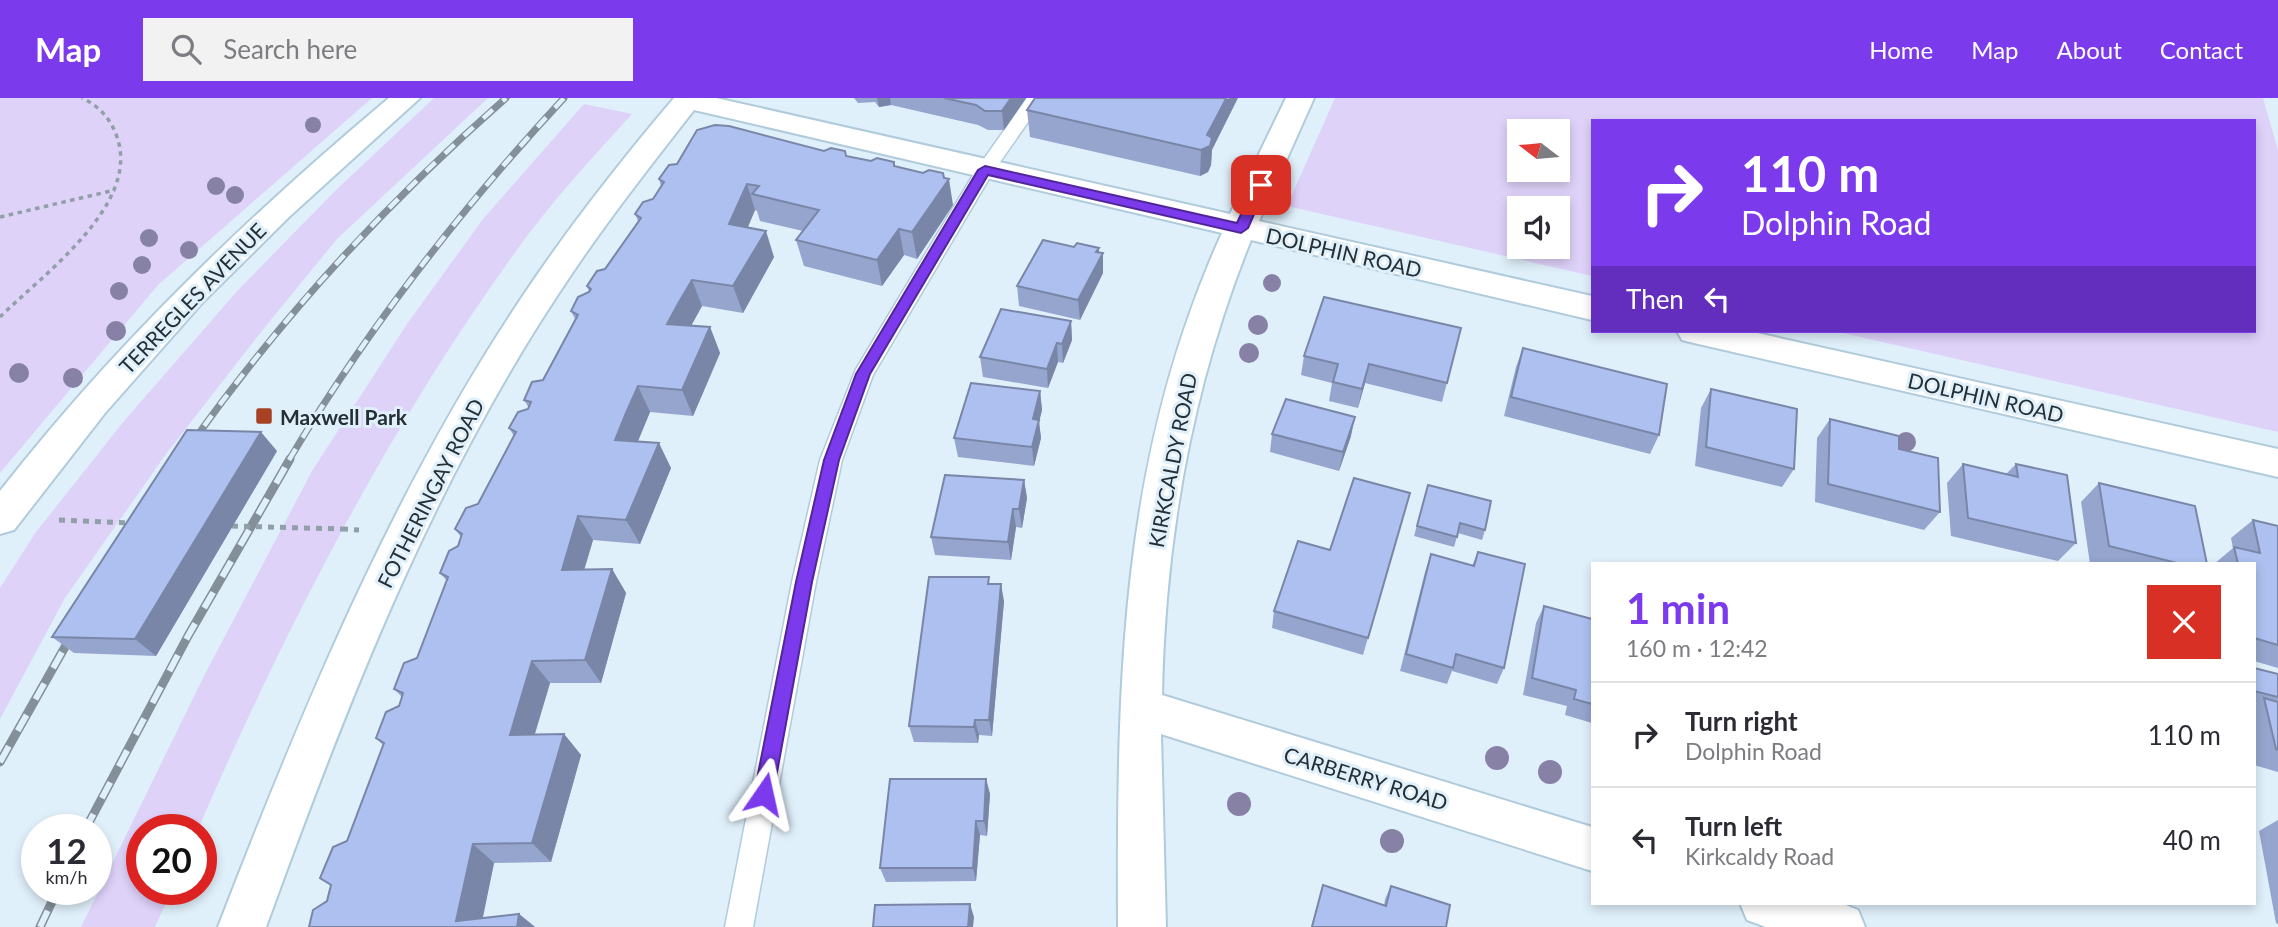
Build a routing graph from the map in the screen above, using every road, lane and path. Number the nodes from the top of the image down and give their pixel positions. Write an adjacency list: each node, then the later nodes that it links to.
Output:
1 (82, 98): 7 (path)
2 (406, 98): 14 (street, TERREGLES AVENUE)
3 (1036, 98): 6 (lane)
4 (1300, 98): 9 (street, KIRKCALDY ROAD)
5 (688, 99): 6 (street, DOLPHIN ROAD); 22 (street, FOTHERINGAY ROAD)
6 (985, 170): 9 (street, DOLPHIN ROAD); 23 (lane)
7 (116, 190): 8 (path); 11 (path)
8 (0, 217)
9 (1241, 228): 10 (street, DOLPHIN ROAD); 19 (street, KIRKCALDY ROAD)
10 (1591, 308)
11 (0, 317)
12 (1703, 333): 13 (street, DOLPHIN ROAD)
13 (2278, 463)
14 (0, 519)
15 (60, 520): 16 (path, bridge)
16 (138, 523)
17 (232, 526): 18 (path, bridge)
18 (342, 529)
19 (1140, 708): 20 (street, CARBERRY ROAD); 24 (street, KIRKCALDY ROAD)
20 (1591, 849)
21 (1770, 905): 25 (street)
22 (242, 927)
23 (738, 927)
24 (1142, 927)
25 (1841, 927)

